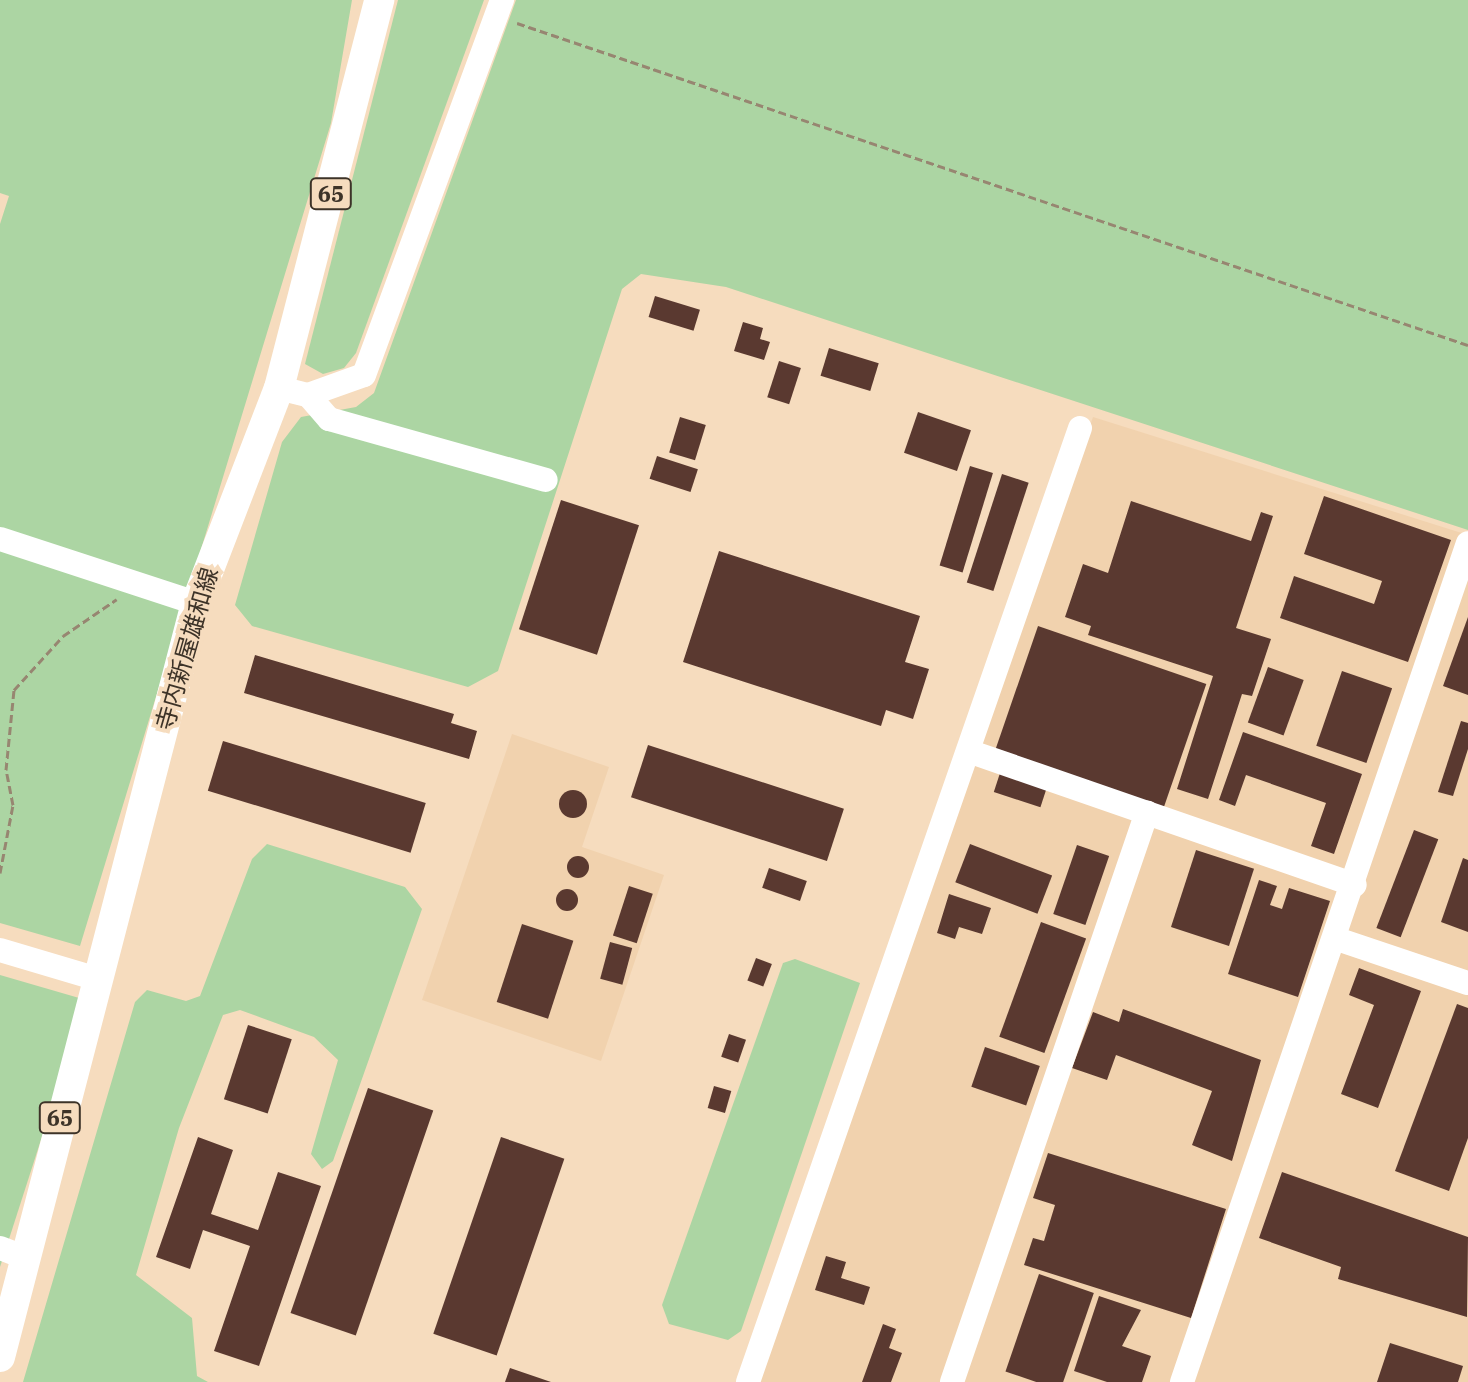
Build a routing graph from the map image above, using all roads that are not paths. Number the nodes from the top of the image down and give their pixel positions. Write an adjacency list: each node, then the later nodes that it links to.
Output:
1 (379, 0): 3 (main road, 寺内新屋雄和線 / 65)
2 (499, 8): 3 (street)
3 (294, 392): 5 (street); 8 (main road, 寺内新屋雄和線 / 65)
4 (1080, 428): 9 (street)
5 (546, 480)
6 (0, 539): 8 (street)
7 (1468, 543): 11 (street)
8 (196, 603): 14 (main road, 寺内新屋雄和線 / 65)
9 (971, 752): 10 (street); 19 (street)
10 (1147, 812): 11 (street); 20 (street)
11 (1355, 885): 12 (street)
12 (1337, 939): 15 (street); 21 (street)
13 (0, 950): 14 (street)
14 (97, 979): 16 (main road, 寺内新屋雄和線 / 65)
15 (1468, 983)
16 (12, 1253): 17 (main road, 寺内新屋雄和線 / 65); 18 (main road, 寺内新屋雄和線 / 65)
17 (0, 1324)
18 (0, 1357)
19 (748, 1382)
20 (952, 1382)
21 (1182, 1382)

